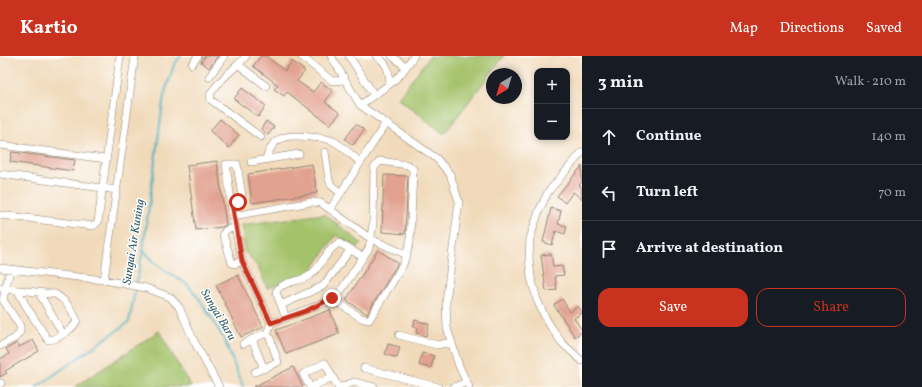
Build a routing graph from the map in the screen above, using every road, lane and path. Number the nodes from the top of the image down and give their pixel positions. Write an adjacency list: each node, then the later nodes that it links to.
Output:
1 (120, 56): 29 (lane)
2 (135, 56): 34 (lane)
3 (198, 56): 13 (lane)
4 (224, 56): 16 (lane)
5 (246, 56): 14 (lane)
6 (301, 56): 17 (lane)
7 (342, 56): 12 (lane)
8 (349, 56): 20 (lane)
9 (376, 56): 18 (lane)
10 (392, 56): 15 (lane)
11 (414, 56): 15 (lane)
12 (333, 58): 17 (lane)
13 (192, 64)
14 (239, 65): 19 (lane); 23 (lane)
15 (406, 67): 18 (lane)
16 (208, 76)
17 (345, 80): 21 (lane)
18 (390, 84): 20 (lane)
19 (266, 86)
20 (374, 95): 21 (lane)
21 (360, 105): 22 (lane)
22 (386, 123): 31 (lane); 61 (lane)
23 (261, 137)
24 (0, 145): 29 (lane)
25 (325, 152): 35 (lane)
26 (582, 152): 64 (lane)
27 (299, 154): 28 (lane)
28 (266, 158): 30 (lane); 31 (lane)
29 (106, 159): 33 (lane)
30 (251, 162)
31 (360, 162): 35 (lane)
32 (0, 174): 33 (lane)
33 (102, 188): 34 (lane); 38 (lane)
34 (117, 190): 48 (lane)
35 (341, 193): 37 (lane)
36 (232, 203): 36 (lane); 39 (lane)
37 (331, 208): 39 (lane); 41 (lane)
38 (0, 215)
39 (234, 216): 40 (lane)
40 (236, 227): 45 (lane); 45 (lane)
41 (371, 239): 43 (lane); 43 (lane); 44 (lane)
42 (351, 249): 44 (lane); 54 (lane); 54 (lane)
43 (407, 255): 52 (lane)
44 (363, 256): 52 (lane)
45 (242, 261): 56 (lane)
46 (0, 268): 47 (lane)
47 (10, 269): 48 (lane); 49 (lane)
48 (104, 280): 70 (lane)
49 (3, 289): 50 (lane); 53 (lane)
50 (18, 291): 51 (lane); 57 (lane)
51 (39, 293): 57 (lane); 57 (lane)
52 (332, 298): 55 (lane)
53 (2, 301): 63 (lane)
54 (281, 305): 55 (lane)
55 (286, 318): 56 (lane)
56 (271, 323): 58 (lane)
57 (63, 334)
58 (267, 334): 60 (lane); 66 (lane)
59 (399, 335): 61 (lane)
60 (252, 339): 62 (lane); 66 (lane)
61 (452, 342): 69 (lane)
62 (243, 344)
63 (0, 346)
64 (582, 361)
65 (364, 368): 74 (lane)
66 (264, 369): 67 (lane)
67 (256, 372)
68 (332, 376): 71 (lane); 71 (lane); 72 (lane)
69 (468, 385): 75 (lane)
70 (219, 387)
71 (311, 387)
72 (339, 387): 73 (lane)
73 (374, 387)
74 (438, 387)
75 (454, 387)

